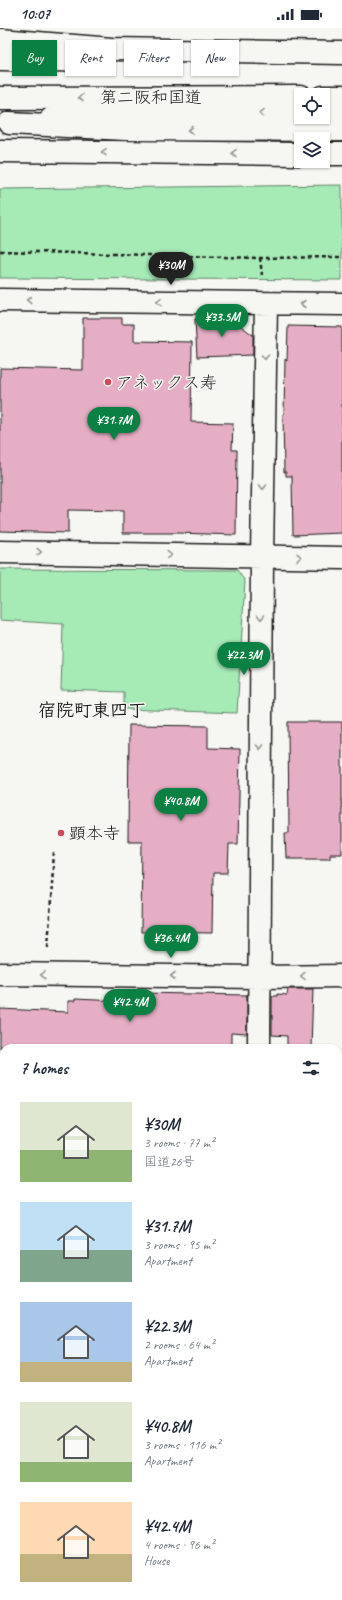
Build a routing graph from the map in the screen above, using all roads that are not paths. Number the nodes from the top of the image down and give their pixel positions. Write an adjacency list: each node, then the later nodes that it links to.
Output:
1 (0, 40): 2 (main road)
2 (342, 53)
3 (0, 59): 4 (main road, 第二阪和国道)
4 (342, 64)
5 (294, 97): 8 (main road, 第二阪和国道, one-way to 8)
6 (330, 97): 7 (main road)
7 (342, 97)
8 (0, 98)
9 (294, 114): 12 (main road, one-way to 12)
10 (330, 115): 11 (main road)
11 (342, 116)
12 (4, 123): 13 (main road, one-way to 12)
13 (342, 130)
14 (0, 151): 15 (main road, one-way to 14)
15 (294, 154)
16 (330, 154): 17 (main road)
17 (342, 154)
18 (0, 300): 19 (main road, one-way to 18)
19 (266, 304): 20 (main road, one-way to 19); 22 (main road, one-way to 22)
20 (342, 304)
21 (0, 552): 22 (main road, one-way to 22)
22 (262, 557): 23 (main road, one-way to 23); 26 (main road, one-way to 26)
23 (342, 558)
24 (0, 974): 26 (main road, one-way to 24)
25 (342, 976): 26 (main road, one-way to 26)
26 (259, 977): 27 (main road)
27 (259, 1044)

